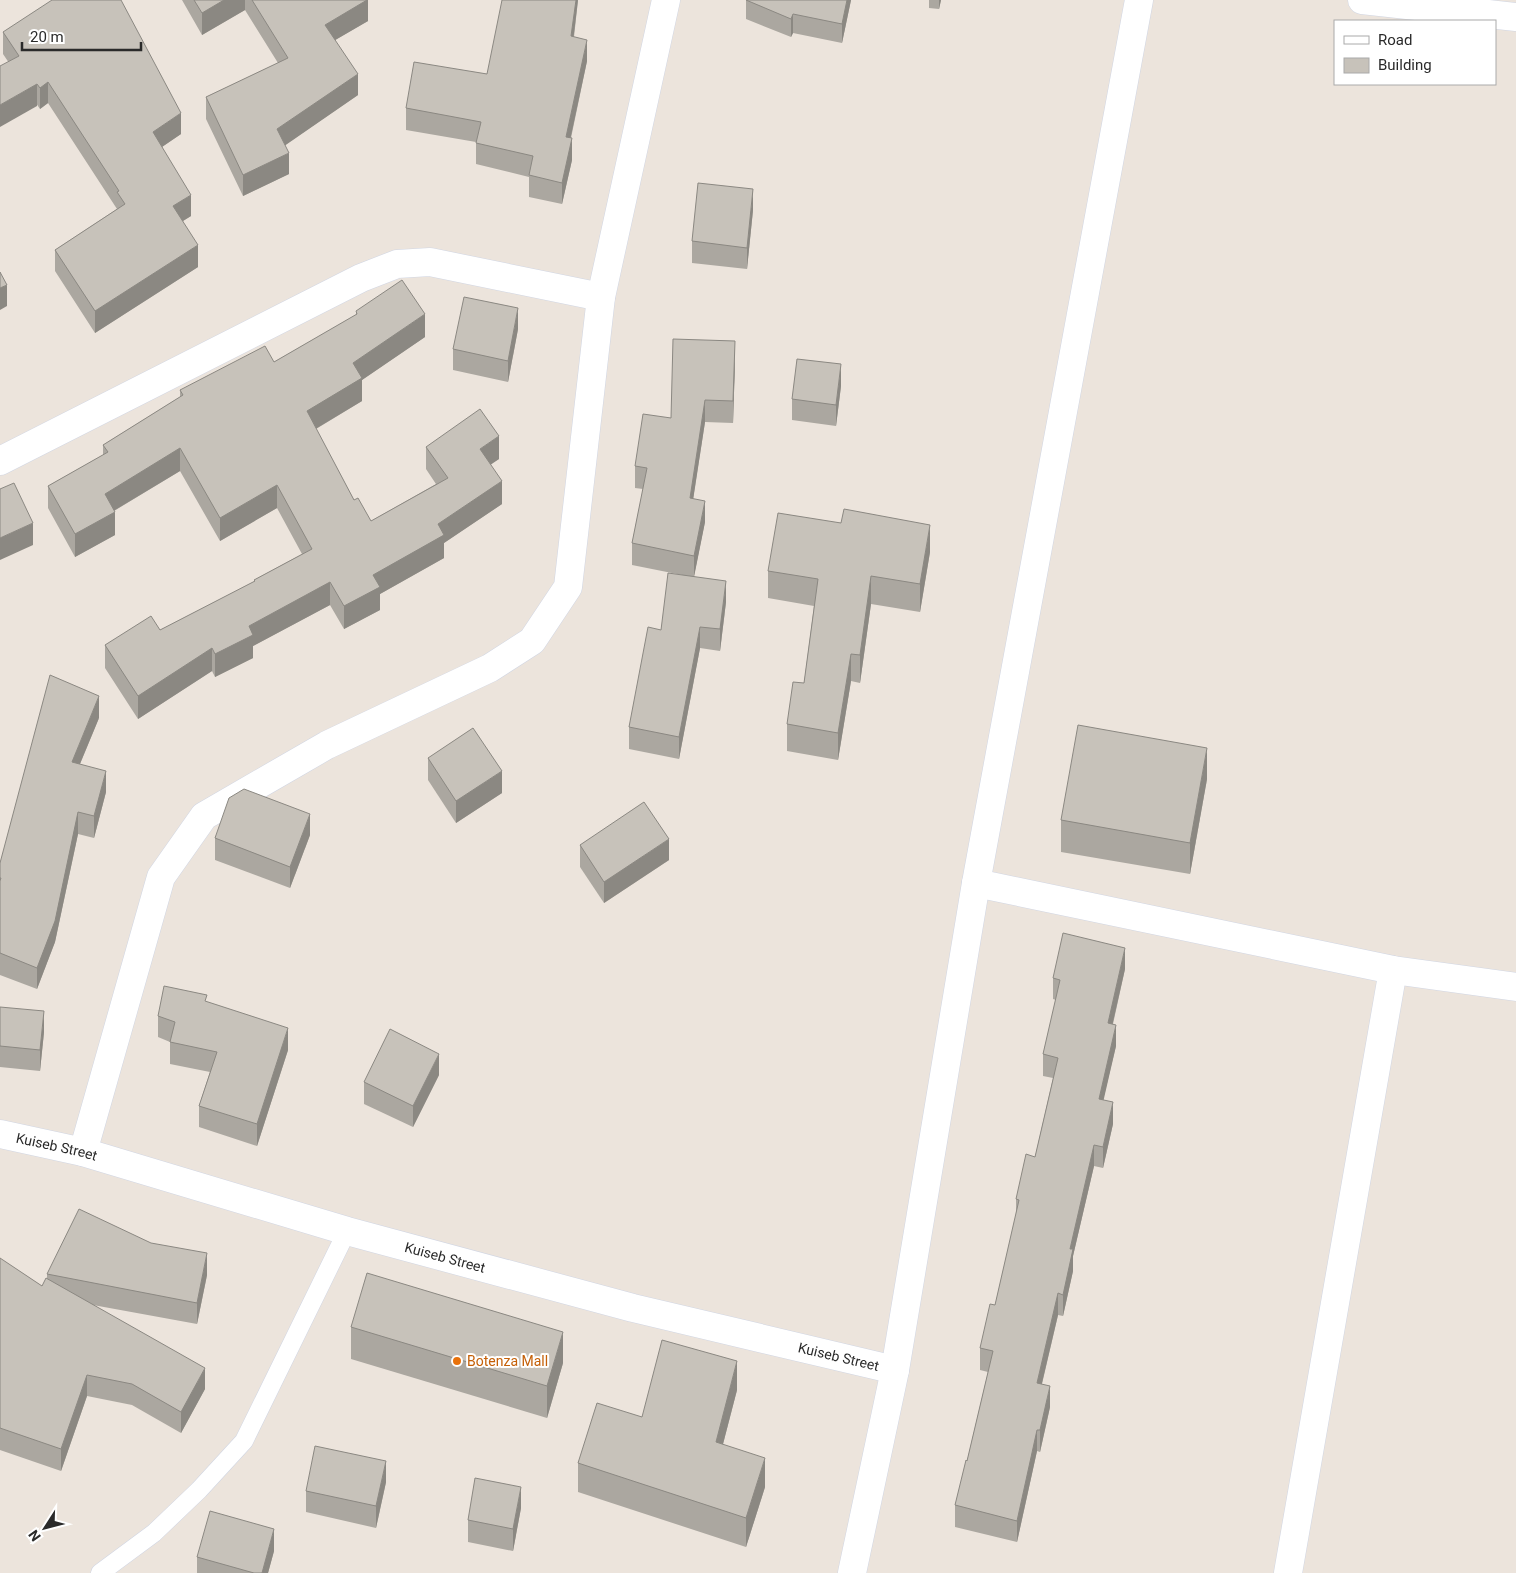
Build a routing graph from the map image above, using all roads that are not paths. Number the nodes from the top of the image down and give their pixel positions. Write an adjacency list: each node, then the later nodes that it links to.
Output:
1 (666, 0): 5 (street)
2 (1139, 0): 7 (street)
3 (1362, 0): 4 (street)
4 (1516, 17)
5 (601, 297): 6 (street); 11 (street)
6 (0, 461)
7 (976, 882): 8 (street); 13 (street)
8 (1393, 970): 9 (street); 16 (street)
9 (1516, 987)
10 (0, 1134): 11 (street, Kuiseb Street)
11 (83, 1152): 12 (street, Kuiseb Street)
12 (347, 1231): 13 (street, Kuiseb Street); 14 (lane)
13 (895, 1370): 15 (street)
14 (100, 1573)
15 (852, 1573)
16 (1288, 1573)

